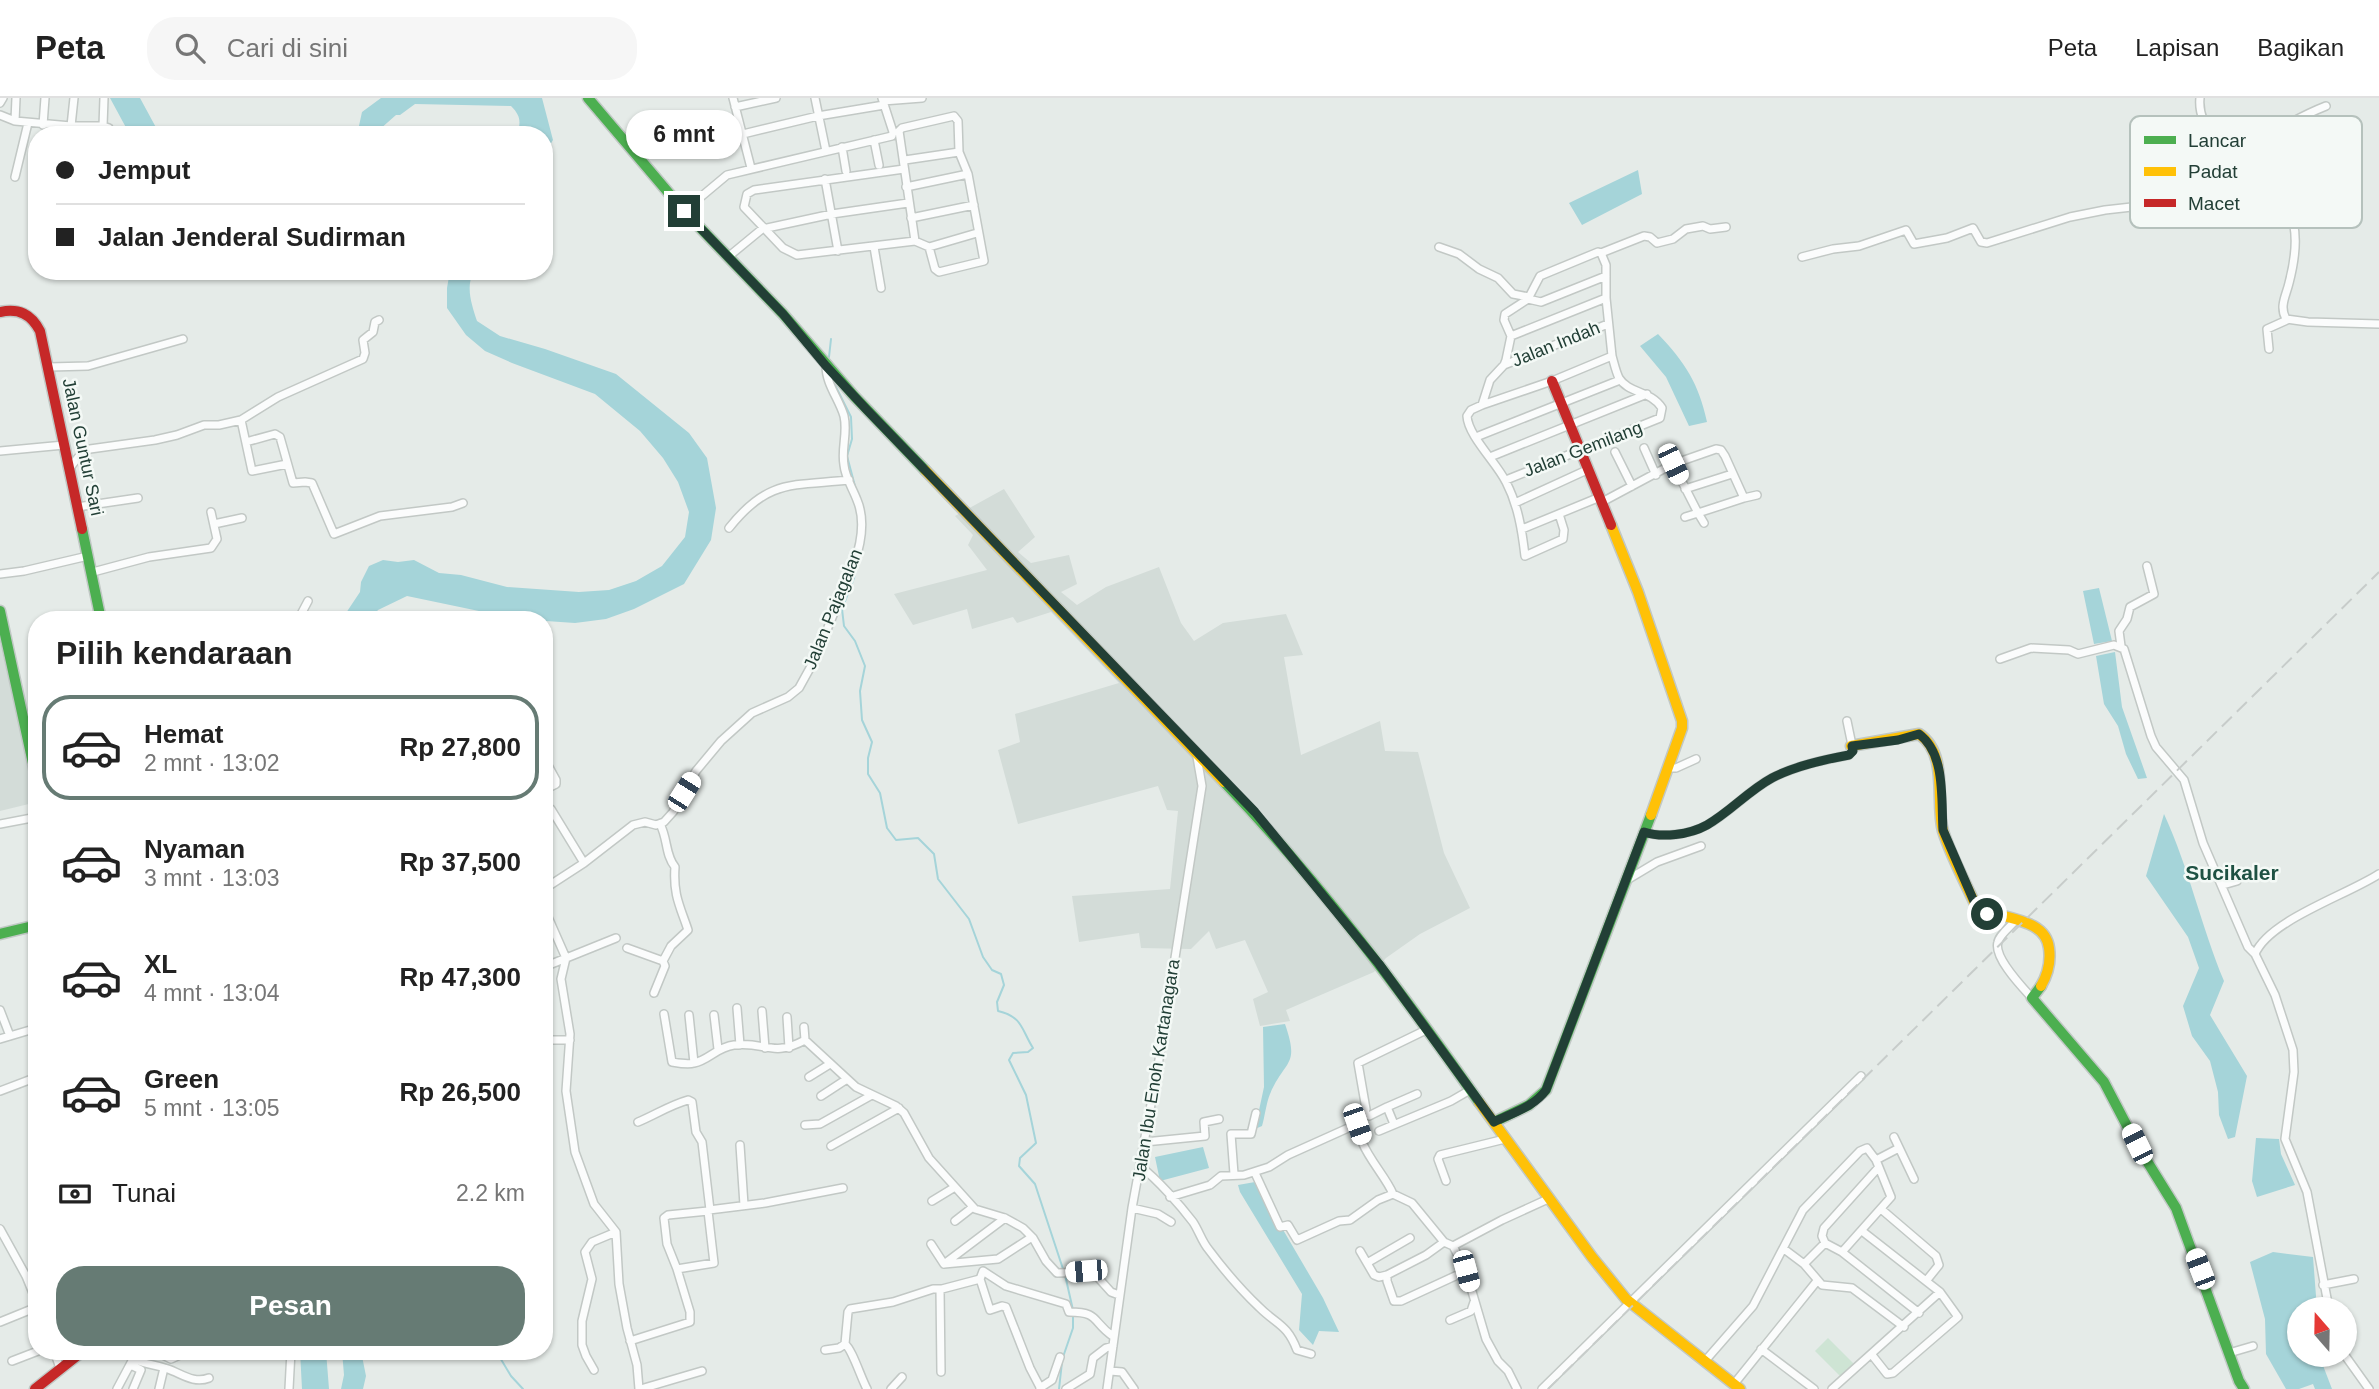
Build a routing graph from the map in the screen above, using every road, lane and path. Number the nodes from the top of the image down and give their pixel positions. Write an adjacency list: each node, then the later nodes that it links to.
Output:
1 (4, 98): 13 (street)
2 (16, 98): 20 (street)
3 (45, 98): 22 (street)
4 (74, 98): 24 (street)
5 (104, 98): 25 (street)
6 (588, 98): 43 (street)
7 (733, 98): 15 (street)
8 (776, 98): 15 (street)
9 (815, 98): 17 (street)
10 (922, 98): 12 (street)
11 (2200, 98): 18 (street)
12 (883, 101): 17 (street); 27 (street)
13 (0, 103)
14 (2326, 106): 19 (street)
15 (735, 107): 26 (street)
16 (0, 116): 20 (street)
17 (818, 116): 26 (street); 29 (street)
18 (2202, 116)
19 (2305, 116)
20 (15, 121): 21 (street)
21 (28, 123): 22 (street); 37 (street)
22 (43, 125): 23 (street)
23 (58, 125): 24 (street)
24 (71, 126)
25 (103, 126)
26 (743, 134): 33 (street)
27 (874, 140): 28 (street); 32 (street)
28 (842, 147): 29 (street); 35 (street)
29 (826, 151): 33 (street)
30 (959, 152): 31 (street); 31 (street); 36 (street)
31 (905, 160): 34 (street)
32 (879, 165)
33 (751, 169): 43 (street)
34 (904, 169): 38 (street); 39 (street)
35 (846, 171)
36 (968, 174): 39 (street); 41 (street)
37 (15, 177)
38 (825, 179): 44 (street); 48 (street)
39 (906, 187): 40 (street)
40 (908, 203): 44 (street); 45 (street)
41 (974, 205): 45 (street); 49 (street)
42 (2130, 207): 57 (street)
43 (684, 211): 56 (street)
44 (832, 214): 48 (street); 54 (street)
45 (911, 218): 50 (street)
46 (1726, 227): 55 (street)
47 (2294, 228): 64 (street)
48 (762, 229): 54 (street); 56 (street)
49 (977, 233): 52 (street); 52 (street)
50 (915, 241): 51 (street); 52 (street)
51 (874, 247): 54 (street); 59 (street)
52 (929, 247)
53 (1439, 247): 60 (street)
54 (838, 251)
55 (1601, 253): 58 (street); 60 (street)
56 (728, 257): 72 (street)
57 (1802, 257)
58 (1606, 276): 60 (street); 61 (street)
59 (881, 288)
60 (1528, 298): 67 (street)
61 (1606, 298): 65 (street); 67 (street)
62 (0, 312): 73 (street, Jalan Guntur Sari)
63 (379, 320): 79 (street)
64 (2287, 320): 66 (street); 69 (street)
65 (1608, 324): 70 (street); 71 (street, Jalan Indah)
66 (2379, 324)
67 (1511, 336): 71 (street)
68 (183, 339): 73 (street)
69 (2269, 349)
70 (1612, 356): 74 (street); 75 (street)
71 (1504, 365): 78 (street)
72 (826, 366): 95 (street, Jalan Pajagalan); 128 (street)
73 (49, 367): 83 (street, Jalan Guntur Sari)
74 (1620, 380): 76 (street); 77 (street)
75 (1552, 381): 77 (street); 78 (street)
76 (1647, 394): 80 (street); 85 (street, Jalan Gemilang)
77 (1561, 402): 80 (street); 81 (street)
78 (1482, 405): 81 (street)
79 (241, 420): 82 (street); 91 (street)
80 (1570, 425): 85 (street); 88 (street)
81 (1476, 437): 88 (street)
82 (246, 442): 89 (street); 89 (street)
83 (64, 444): 86 (street); 91 (street, Jalan Guntur Sari)
84 (1644, 447): 93 (street)
85 (1580, 449): 92 (street); 96 (street, Jalan Gemilang)
86 (0, 452)
87 (1615, 452): 97 (street)
88 (1490, 457): 96 (street)
89 (287, 464): 103 (street)
90 (1673, 464): 93 (street); 94 (street); 98 (street)
91 (69, 469): 105 (street, Jalan Guntur Sari)
92 (1589, 470): 102 (street); 104 (street)
93 (1656, 474): 97 (street)
94 (1732, 474): 98 (street); 101 (street)
95 (849, 480): 113 (street); 136 (street, Jalan Pajagalan)
96 (1506, 480): 104 (street)
97 (1632, 486): 102 (street)
98 (1685, 489): 107 (street)
99 (1757, 495): 101 (street)
100 (138, 498): 105 (street)
101 (1744, 498): 107 (street)
102 (1601, 499): 108 (street); 130 (street)
103 (463, 503)
104 (1515, 503): 114 (street)
105 (77, 507): 115 (street, Jalan Guntur Sari)
106 (211, 512): 112 (street)
107 (1698, 513): 109 (street); 111 (street)
108 (1559, 514): 114 (street); 114 (street)
109 (1685, 517)
110 (242, 518): 112 (street)
111 (1704, 523)
112 (214, 524): 117 (street)
113 (729, 528)
114 (1522, 529)
115 (88, 556): 117 (street, Jalan Guntur Sari); 118 (street)
116 (2147, 566): 123 (street)
117 (93, 572): 121 (street, Jalan Guntur Sari)
118 (0, 574)
119 (308, 601): 122 (street)
120 (0, 611): 126 (street)
121 (100, 611)
122 (303, 611)
123 (2122, 646): 124 (street); 144 (street)
124 (2000, 659)
125 (1847, 721): 127 (street)
126 (28, 740)
127 (1852, 746): 137 (street); 145 (street)
128 (1197, 752): 131 (street); 132 (street, Jalan Ibu Enoh Kartanagara)
129 (1696, 759): 130 (street)
130 (1669, 768): 137 (street)
131 (1219, 776): 132 (street); 165 (street)
132 (1202, 786): 200 (street, Jalan Ibu Enoh Kartanagara)
133 (553, 812): 139 (street)
134 (28, 819): 135 (street)
135 (0, 824)
136 (660, 824): 139 (street); 153 (street)
137 (1644, 832): 141 (street)
138 (1701, 846): 141 (street)
139 (584, 863): 143 (street)
140 (2379, 874): 151 (street)
141 (1626, 880): 193 (street)
142 (2237, 881): 144 (street)
143 (553, 884)
144 (2223, 885): 151 (street)
145 (2016, 920): 156 (street); 156 (street)
146 (28, 927): 148 (street)
147 (553, 928): 152 (street)
148 (0, 934)
149 (616, 938): 152 (street)
150 (627, 948): 153 (street)
151 (2255, 954): 247 (street)
152 (566, 958): 154 (street); 169 (street)
153 (663, 961): 155 (street)
154 (553, 963)
155 (654, 993)
156 (2032, 998): 266 (street)
157 (737, 1008): 172 (street)
158 (0, 1010): 167 (street)
159 (762, 1011): 173 (street)
160 (664, 1014): 176 (street)
161 (689, 1014): 176 (street)
162 (714, 1016): 175 (street)
163 (787, 1017): 174 (street)
164 (804, 1027): 170 (street)
165 (1428, 1029): 182 (street); 190 (street)
166 (28, 1031): 167 (street)
167 (10, 1036): 168 (street)
168 (0, 1039)
169 (570, 1040): 171 (street); 226 (street)
170 (804, 1040): 174 (street); 177 (street)
171 (553, 1041)
172 (740, 1045): 173 (street); 175 (street)
173 (765, 1048): 174 (street)
174 (789, 1048)
175 (718, 1049): 176 (street)
176 (694, 1063)
177 (830, 1064): 179 (street); 180 (street)
178 (1861, 1076): 253 (street)
179 (809, 1077)
180 (847, 1079): 185 (street); 186 (street)
181 (28, 1080): 183 (street)
182 (1470, 1090): 193 (street); 195 (street)
183 (0, 1091)
184 (1417, 1094): 187 (street)
185 (872, 1095): 188 (street); 196 (street)
186 (821, 1096)
187 (1387, 1107): 190 (street); 195 (street)
188 (899, 1108): 202 (street); 210 (street)
189 (1256, 1113): 207 (street)
190 (1365, 1113): 194 (street)
191 (1219, 1119): 200 (street)
192 (638, 1122): 220 (street)
193 (1494, 1122): 199 (street)
194 (1357, 1124): 206 (street); 212 (street)
195 (1394, 1124): 197 (street)
196 (805, 1125)
197 (1379, 1131)
198 (1894, 1138): 203 (street)
199 (1505, 1139): 209 (street); 214 (street)
200 (1145, 1142): 205 (street, Jalan Ibu Enoh Kartanagara)
201 (740, 1145): 216 (street)
202 (831, 1146)
203 (1899, 1148): 204 (street); 208 (street)
204 (1877, 1164): 219 (street); 230 (street); 233 (street)
205 (1141, 1167): 213 (street); 218 (street, Jalan Ibu Enoh Kartanagara)
206 (1255, 1173): 207 (street); 212 (street)
207 (1234, 1174): 213 (street)
208 (1914, 1179)
209 (1446, 1181)
210 (955, 1187): 215 (street); 217 (street)
211 (843, 1188): 216 (street)
212 (1393, 1194): 229 (street)
213 (1170, 1197): 267 (street)
214 (1548, 1199): 232 (street); 253 (street)
215 (932, 1201)
216 (744, 1205): 220 (street)
217 (973, 1207): 221 (street); 222 (street)
218 (1132, 1208): 223 (street); 250 (street, Jalan Ibu Enoh Kartanagara)
219 (1881, 1209): 225 (street); 246 (street)
220 (709, 1210): 239 (street); 239 (street)
221 (1005, 1218): 227 (street); 237 (street)
222 (955, 1221)
223 (1171, 1223)
224 (0, 1229): 244 (street)
225 (1862, 1231): 235 (street); 246 (street)
226 (616, 1232): 260 (street); 280 (street)
227 (1032, 1237): 237 (street); 250 (street)
228 (1410, 1238): 236 (street)
229 (1444, 1242): 232 (street); 241 (street)
230 (1825, 1243): 235 (street); 238 (street)
231 (931, 1244): 237 (street)
232 (1453, 1246): 240 (street)
233 (1784, 1249): 238 (street); 275 (street)
234 (1360, 1251): 236 (street)
235 (1842, 1252): 255 (street)
236 (1367, 1263): 241 (street)
237 (944, 1264)
238 (1804, 1265): 245 (street)
239 (677, 1269): 260 (street)
240 (1466, 1271): 241 (street); 252 (street)
241 (1387, 1275)
242 (980, 1279): 248 (street); 259 (street); 288 (street)
243 (2354, 1279): 247 (street)
244 (28, 1281)
245 (1817, 1281): 258 (street); 264 (street)
246 (1926, 1281): 249 (street)
247 (2323, 1285): 251 (street)
248 (940, 1289): 261 (street); 283 (street)
249 (1940, 1292): 255 (street); 269 (street)
250 (1119, 1295): 259 (street, Jalan Ibu Enoh Kartanagara)
251 (2326, 1297)
252 (1474, 1302): 256 (street); 299 (street)
253 (1630, 1303): 275 (street); 300 (street)
254 (28, 1309): 257 (street)
255 (1919, 1313): 258 (street)
256 (1450, 1320)
257 (0, 1322)
258 (1904, 1327): 269 (street)
259 (1114, 1337): 262 (street, Jalan Ibu Enoh Kartanagara)
260 (630, 1341): 286 (street)
261 (845, 1344): 265 (street); 294 (street)
262 (1113, 1346): 282 (street, Jalan Ibu Enoh Kartanagara); 296 (street)
263 (2253, 1346): 266 (street)
264 (1761, 1349): 287 (street); 301 (street)
265 (825, 1350)
266 (2229, 1353): 303 (street)
267 (1311, 1354)
268 (28, 1355): 274 (street)
269 (1872, 1355): 302 (street)
270 (1060, 1357): 288 (street)
271 (57, 1360): 278 (street)
272 (71, 1360): 278 (street)
273 (291, 1360): 293 (street)
274 (12, 1361)
275 (1705, 1361): 287 (street)
276 (132, 1362): 279 (street); 290 (street); 291 (street)
277 (2353, 1367): 304 (street)
278 (60, 1368): 289 (street)
279 (164, 1368): 285 (street); 292 (street)
280 (594, 1370)
281 (702, 1371): 286 (street)
282 (1110, 1371): 297 (street, Jalan Ibu Enoh Kartanagara); 298 (street)
283 (941, 1372)
284 (902, 1377): 295 (street)
285 (209, 1378)
286 (642, 1387)
287 (1737, 1387)
288 (1040, 1388)
289 (35, 1389)
290 (117, 1389)
291 (133, 1389)
292 (159, 1389)
293 (289, 1389)
294 (867, 1389)
295 (891, 1389)
296 (1066, 1389)
297 (1107, 1389)
298 (1134, 1389)
299 (1517, 1389)
300 (1542, 1389)
301 (1814, 1389)
302 (1832, 1389)
303 (2244, 1389)
304 (2369, 1389)

